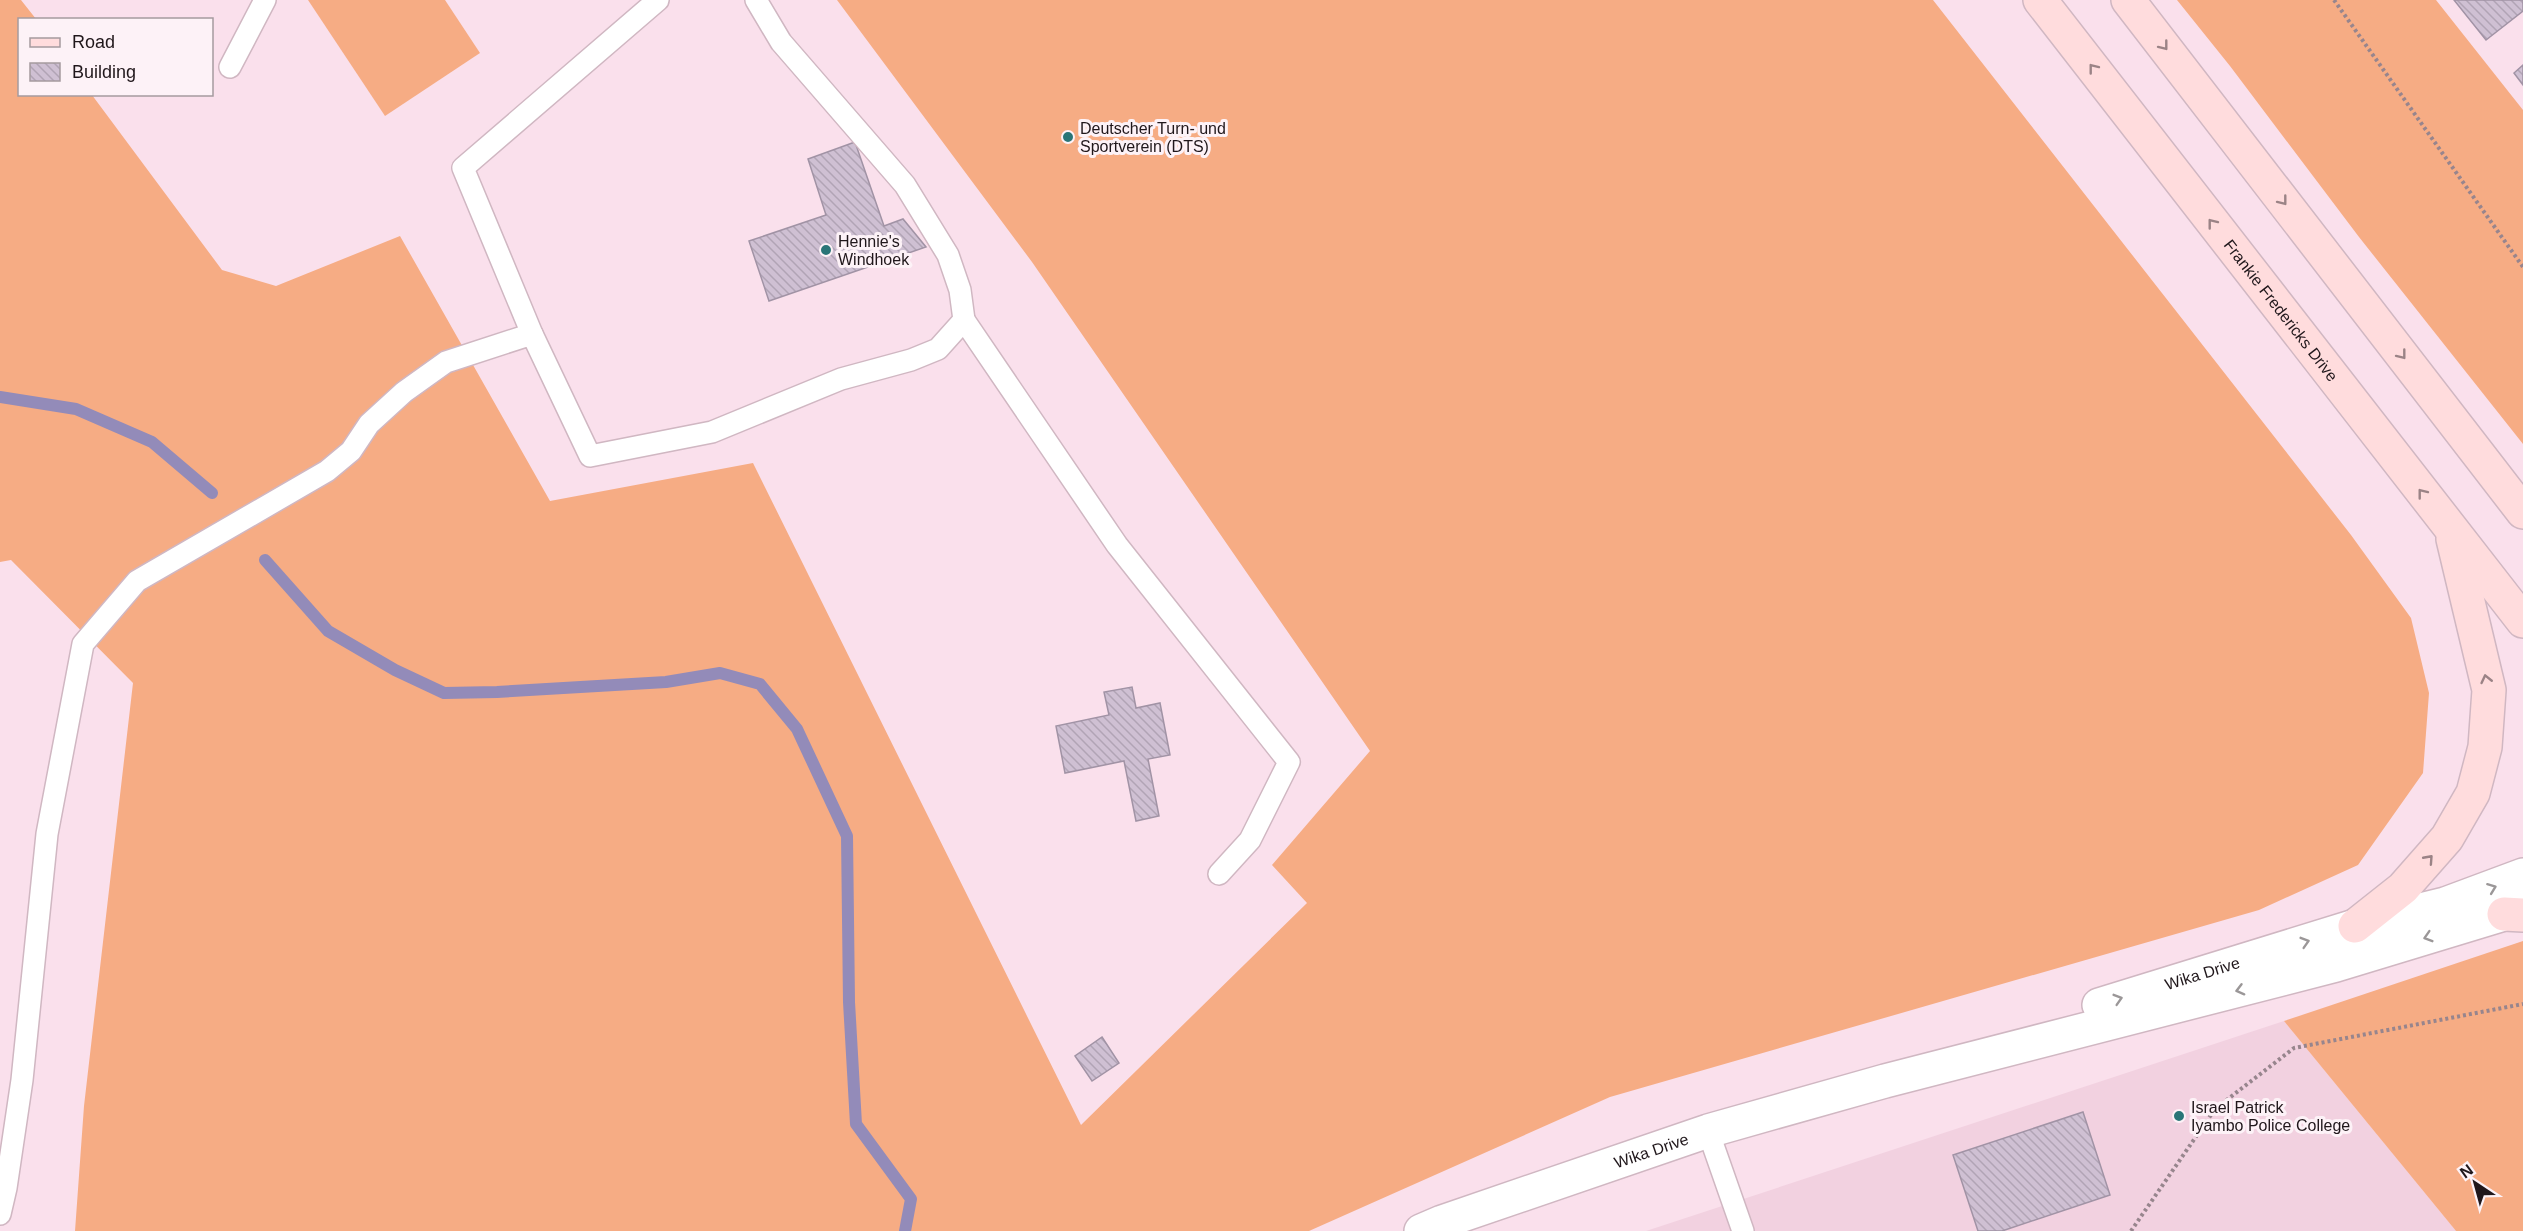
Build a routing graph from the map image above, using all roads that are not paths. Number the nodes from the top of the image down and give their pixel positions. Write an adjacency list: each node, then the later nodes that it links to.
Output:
1 (265, 0): 6 (lane)
2 (658, 0): 8 (lane)
3 (756, 0): 7 (lane)
4 (2040, 0): 10 (main road, Frankie Fredericks Drive, one-way to 4)
5 (2128, 0): 9 (main road, one-way to 9)
6 (230, 67)
7 (964, 320): 8 (lane); 12 (lane)
8 (532, 334): 18 (lane)
9 (2523, 512)
10 (2451, 531): 11 (main road, Frankie Fredericks Drive); 15 (main road, one-way to 10)
11 (2523, 621)
12 (1219, 874)
13 (2523, 875): 15 (street, Wika Drive, one-way to 13)
14 (2517, 912): 16 (street, Wika Drive, one-way to 16)
15 (2355, 926): 16 (street, Wika Drive, one-way to 15)
16 (1886, 1081): 17 (street, Wika Drive)
17 (1708, 1131): 19 (street, Wika Drive); 20 (lane)
18 (0, 1214)
19 (1421, 1231)
20 (1743, 1231)

